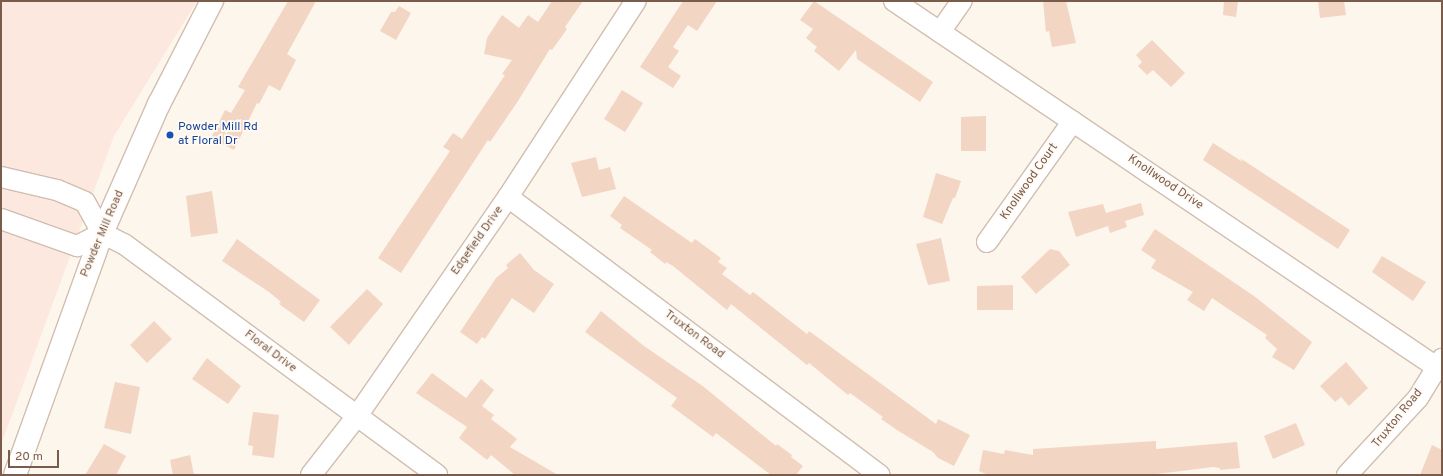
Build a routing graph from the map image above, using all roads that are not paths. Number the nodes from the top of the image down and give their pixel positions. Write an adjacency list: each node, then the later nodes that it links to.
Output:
1 (212, 1): 10 (main road, Powder Mill Road)
2 (636, 1): 8 (street, Edgefield Drive)
3 (894, 1): 5 (street, Knollwood Drive)
4 (962, 1): 5 (street)
5 (940, 32): 6 (street, Knollwood Drive)
6 (1073, 121): 11 (street, Knollwood Court); 12 (street, Knollwood Drive)
7 (1, 177): 10 (street)
8 (508, 196): 13 (street, Edgefield Drive); 17 (street, Truxton Road)
9 (1, 219): 10 (street)
10 (102, 233): 13 (street, Floral Drive); 14 (main road, Powder Mill Road)
11 (987, 242)
12 (1439, 363): 18 (street, Truxton Road)
13 (357, 416): 15 (street, Edgefield Drive); 16 (street, Floral Drive)
14 (14, 475)
15 (311, 475)
16 (437, 475)
17 (879, 475)
18 (1347, 475)

